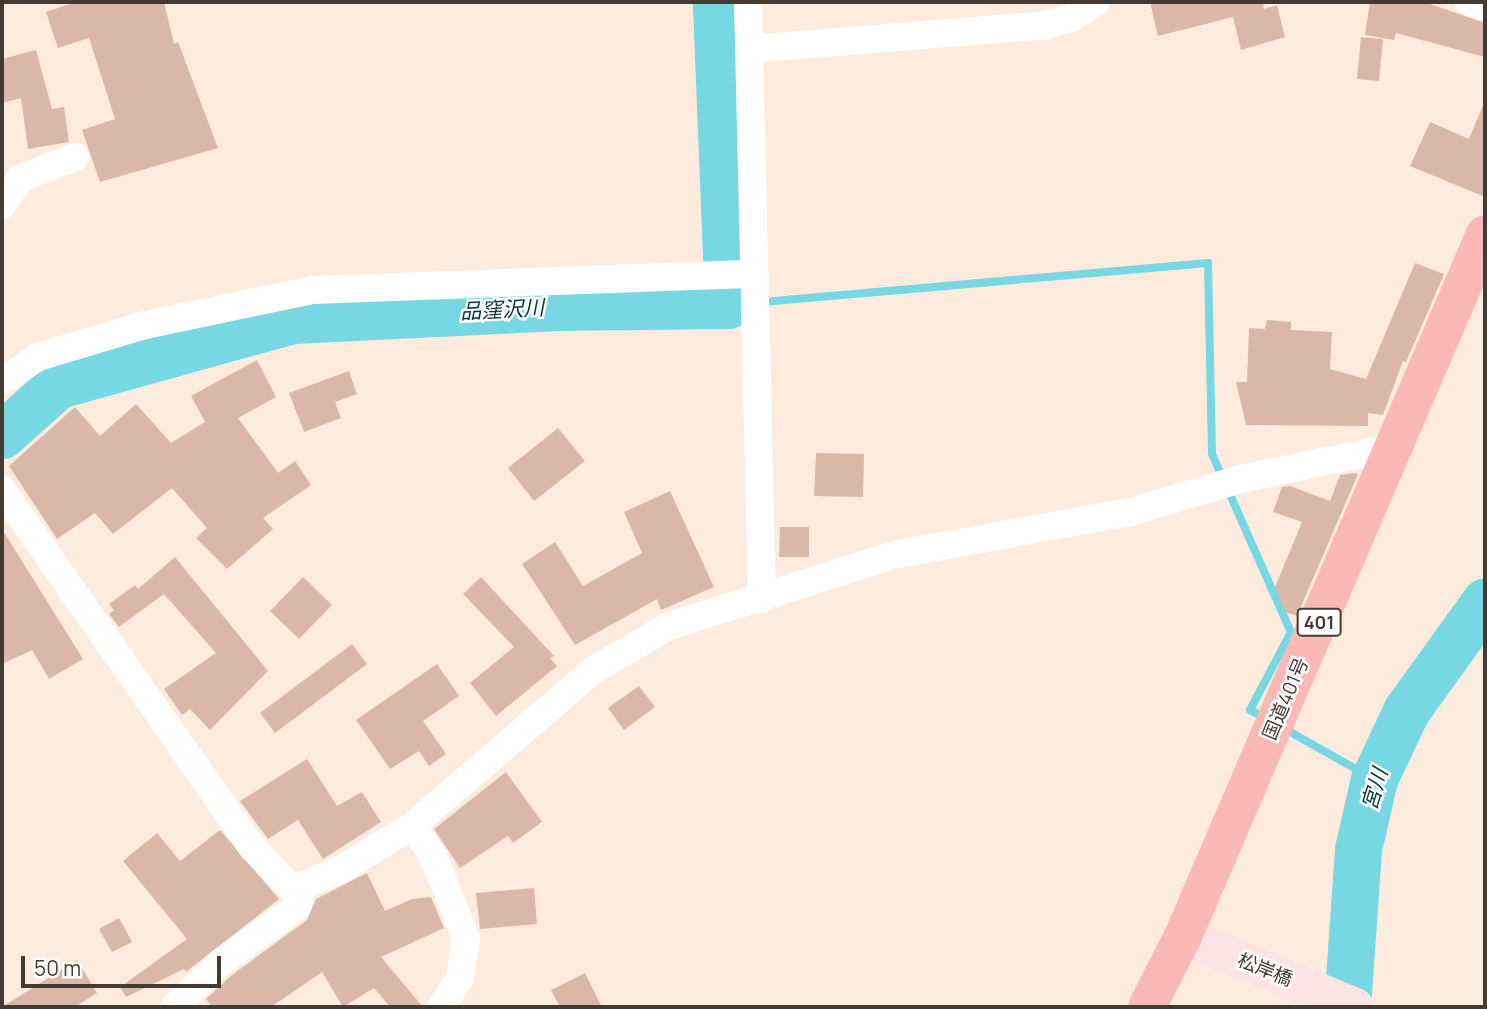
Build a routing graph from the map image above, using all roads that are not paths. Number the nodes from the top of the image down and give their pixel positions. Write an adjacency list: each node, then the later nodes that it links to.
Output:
1 (748, 2): 5 (street)
2 (1096, 2): 5 (street)
3 (1469, 2): 4 (street)
4 (1485, 7)
5 (749, 49): 9 (street)
6 (75, 157): 7 (street)
7 (2, 205)
8 (1485, 234): 11 (highway, 国道401号 / 401)
9 (755, 274): 10 (street); 13 (street)
10 (2, 381)
11 (1396, 447): 13 (street); 16 (highway, 国道401号 / 401)
12 (2, 490): 15 (street)
13 (762, 599): 14 (street)
14 (412, 826): 15 (street); 18 (street)
15 (302, 887): 17 (street)
16 (1198, 942): 19 (highway, 国道401号 / 401); 20 (main road, 松岸橋)
17 (174, 1007)
18 (441, 1007)
19 (1147, 1007)
20 (1355, 1007)

